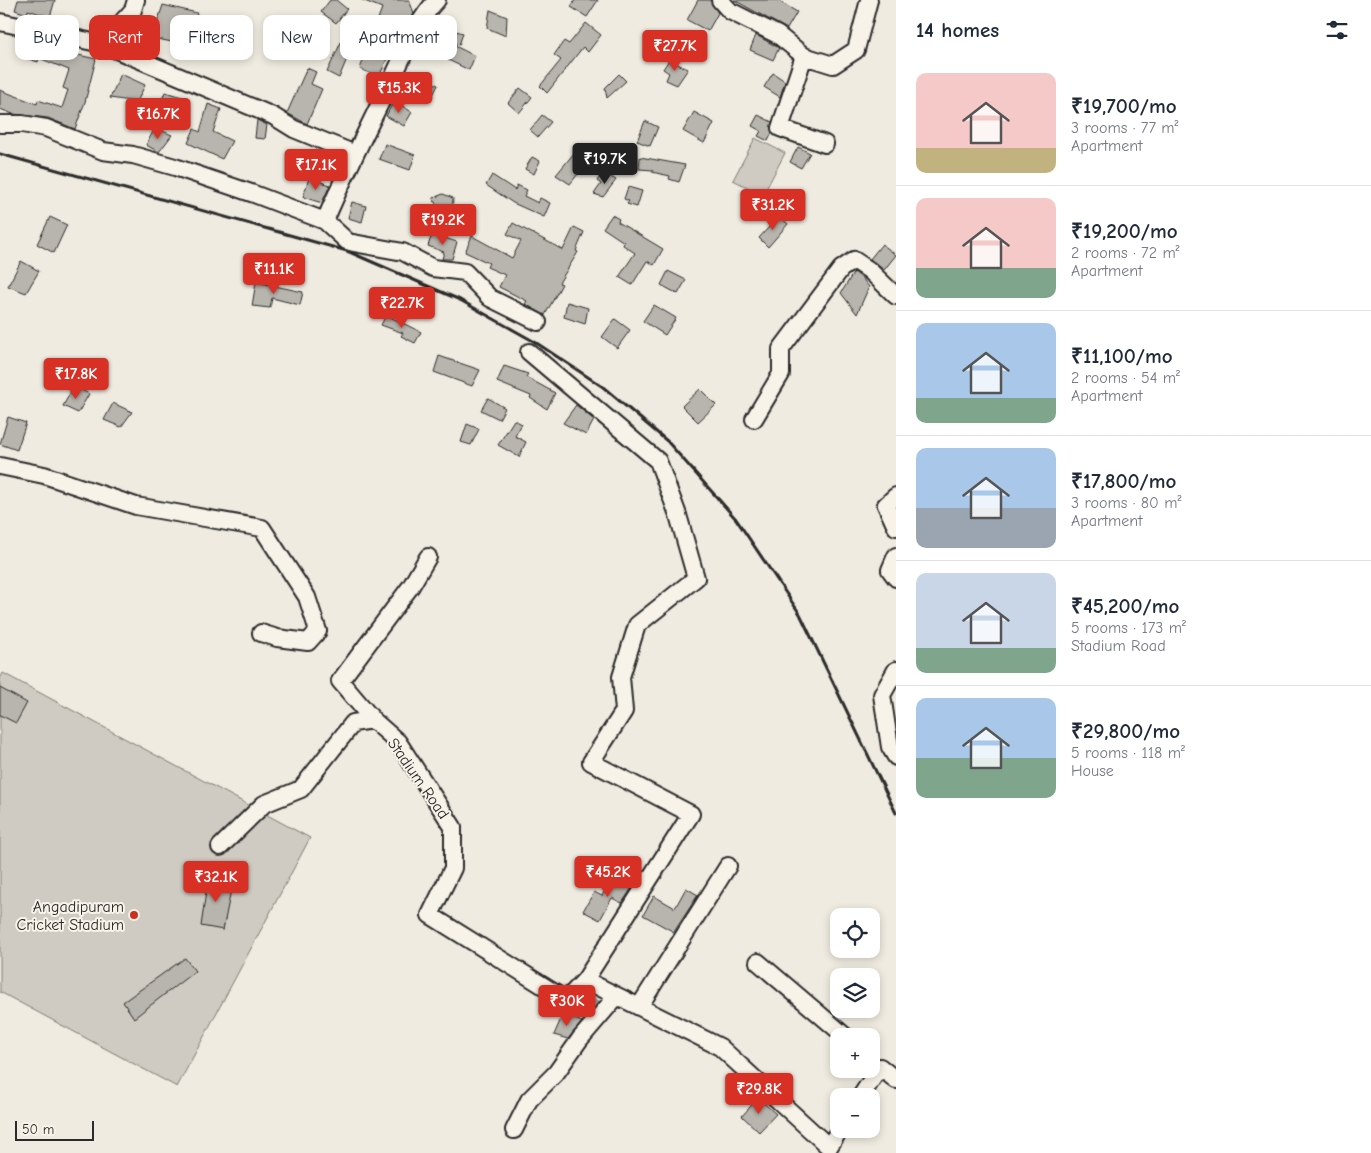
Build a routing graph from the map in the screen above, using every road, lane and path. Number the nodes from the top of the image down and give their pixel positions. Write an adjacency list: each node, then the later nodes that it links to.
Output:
1 (136, 0): 5 (street)
2 (437, 0): 12 (street)
3 (720, 0): 8 (street)
4 (869, 0): 8 (street)
5 (128, 15)
6 (0, 22): 7 (street)
7 (89, 41)
8 (804, 56): 11 (street)
9 (140, 60): 12 (street)
10 (0, 124): 13 (street)
11 (825, 144)
12 (355, 154): 13 (street)
13 (325, 221): 15 (street)
14 (896, 296): 17 (street)
15 (538, 322)
16 (529, 352): 31 (street)
17 (754, 419)
18 (0, 466): 24 (street)
19 (896, 496): 20 (street)
20 (896, 527)
21 (896, 556): 23 (street)
22 (428, 557): 26 (street)
23 (896, 578)
24 (261, 633)
25 (896, 670): 27 (street)
26 (373, 720): 28 (street); 31 (street, Stadium Road)
27 (896, 757)
28 (220, 847)
29 (728, 866): 33 (street)
30 (758, 962): 34 (street)
31 (585, 980): 32 (street)
32 (616, 997): 33 (street); 37 (street)
33 (639, 1006): 38 (street)
34 (836, 1028)
35 (880, 1066): 36 (street)
36 (896, 1080)
37 (514, 1130)
38 (834, 1138)

